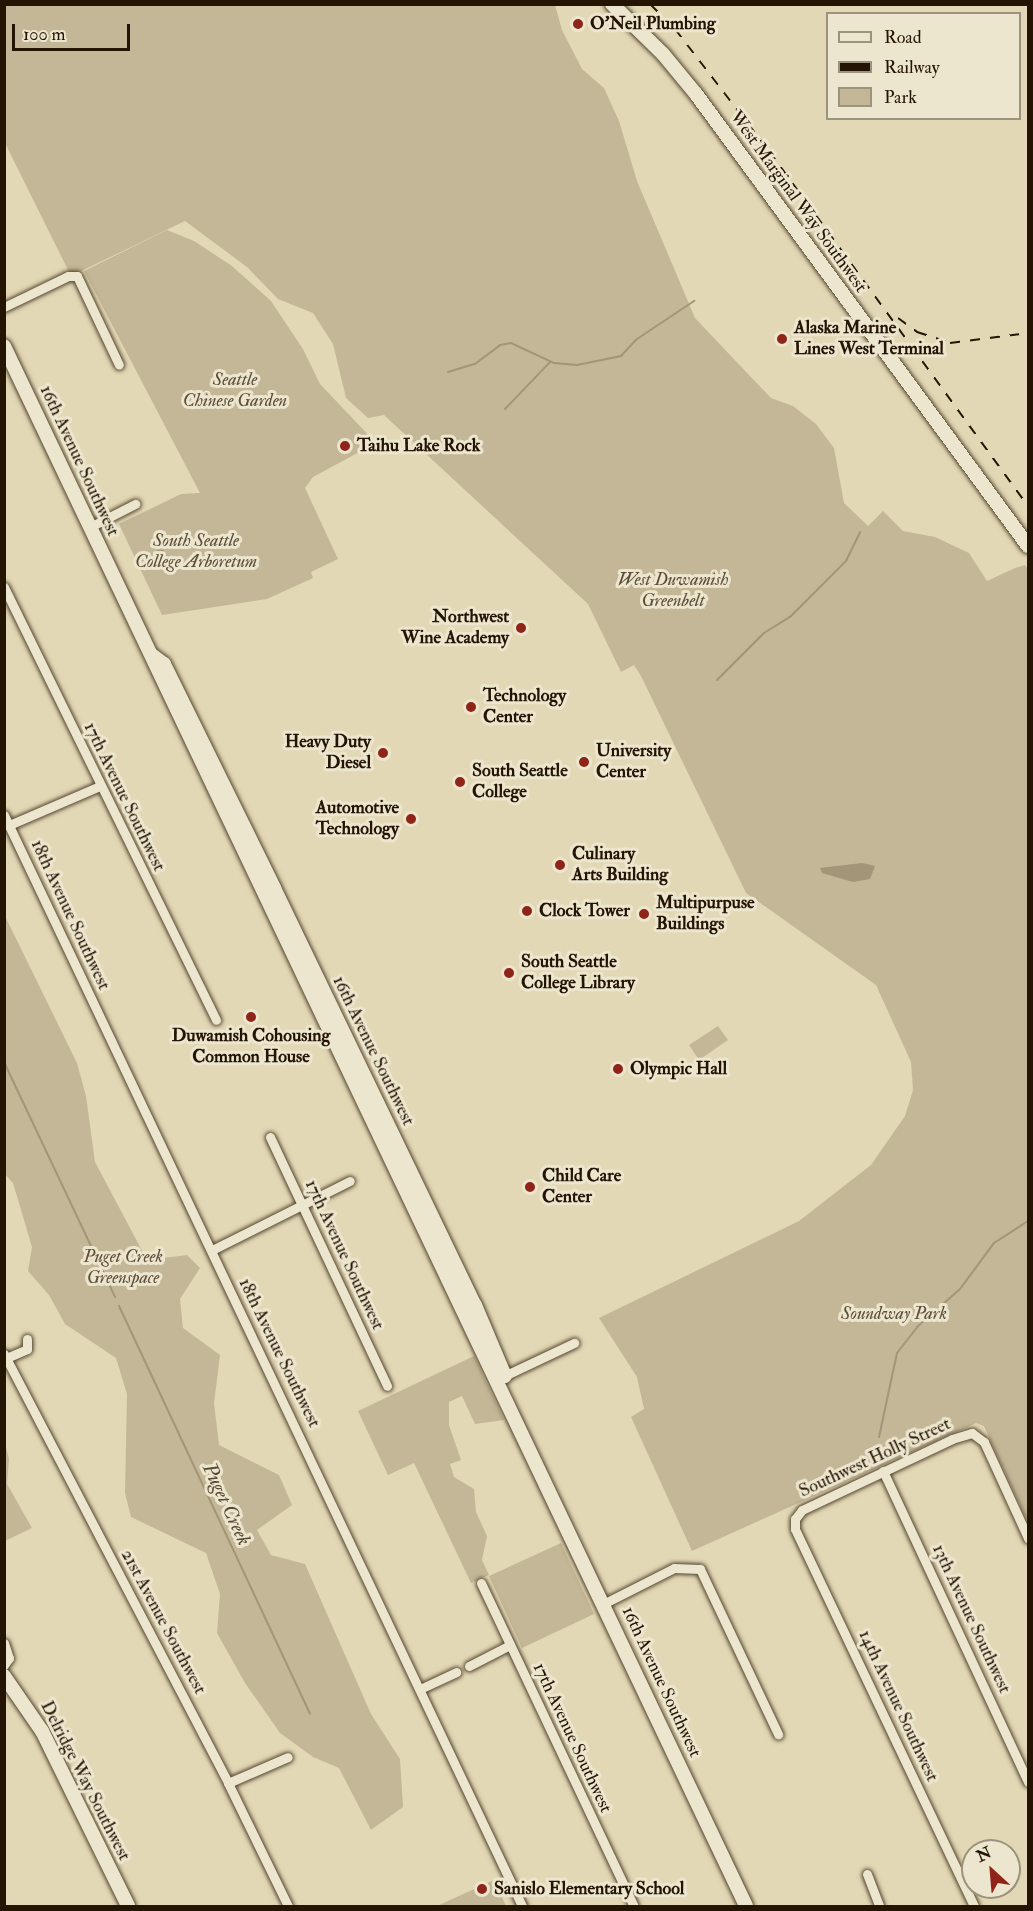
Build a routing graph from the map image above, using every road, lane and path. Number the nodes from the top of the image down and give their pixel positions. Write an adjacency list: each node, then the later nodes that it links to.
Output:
1 (612, 4): 7 (street, West Marginal Way Southwest)
2 (4, 307): 4 (street)
3 (4, 346): 6 (street, 16th Avenue Southwest)
4 (119, 365)
5 (135, 504): 6 (street)
6 (90, 527): 20 (street, 16th Avenue Southwest)
7 (1029, 546)
8 (4, 587): 9 (street, 17th Avenue Southwest)
9 (100, 786): 11 (street); 12 (street, 17th Avenue Southwest)
10 (4, 815): 11 (street, 18th Avenue Southwest)
11 (9, 825): 16 (street, 18th Avenue Southwest)
12 (216, 1020)
13 (270, 1137): 15 (street, 17th Avenue Southwest)
14 (350, 1181): 15 (street)
15 (302, 1205): 16 (street); 21 (street, 17th Avenue Southwest)
16 (212, 1250): 33 (street, 18th Avenue Southwest)
17 (27, 1340): 19 (street)
18 (574, 1343): 20 (street)
19 (5, 1357): 37 (street, 21st Avenue Southwest)
20 (501, 1378): 26 (street, 16th Avenue Southwest)
21 (387, 1386)
22 (883, 1471): 23 (street, Southwest Holly Street); 24 (street, Southwest Holly Street); 36 (street, 13th Avenue Southwest)
23 (795, 1519): 45 (street, 14th Avenue Southwest)
24 (1029, 1538)
25 (481, 1583): 28 (street, 17th Avenue Southwest)
26 (604, 1603): 34 (street); 43 (street, 16th Avenue Southwest)
27 (4, 1643): 29 (street)
28 (510, 1645): 30 (street); 42 (street, 17th Avenue Southwest)
29 (4, 1665)
30 (469, 1666)
31 (456, 1672): 33 (street)
32 (4, 1676): 39 (street, Delridge Way Southwest)
33 (420, 1689): 41 (street, 18th Avenue Southwest)
34 (778, 1734)
35 (288, 1757): 37 (street)
36 (1029, 1782)
37 (228, 1783): 40 (street, 21st Avenue Southwest)
38 (867, 1874): 44 (street)
39 (128, 1906)
40 (288, 1906)
41 (522, 1906)
42 (634, 1906)
43 (747, 1906)
44 (879, 1906)
45 (974, 1906)

